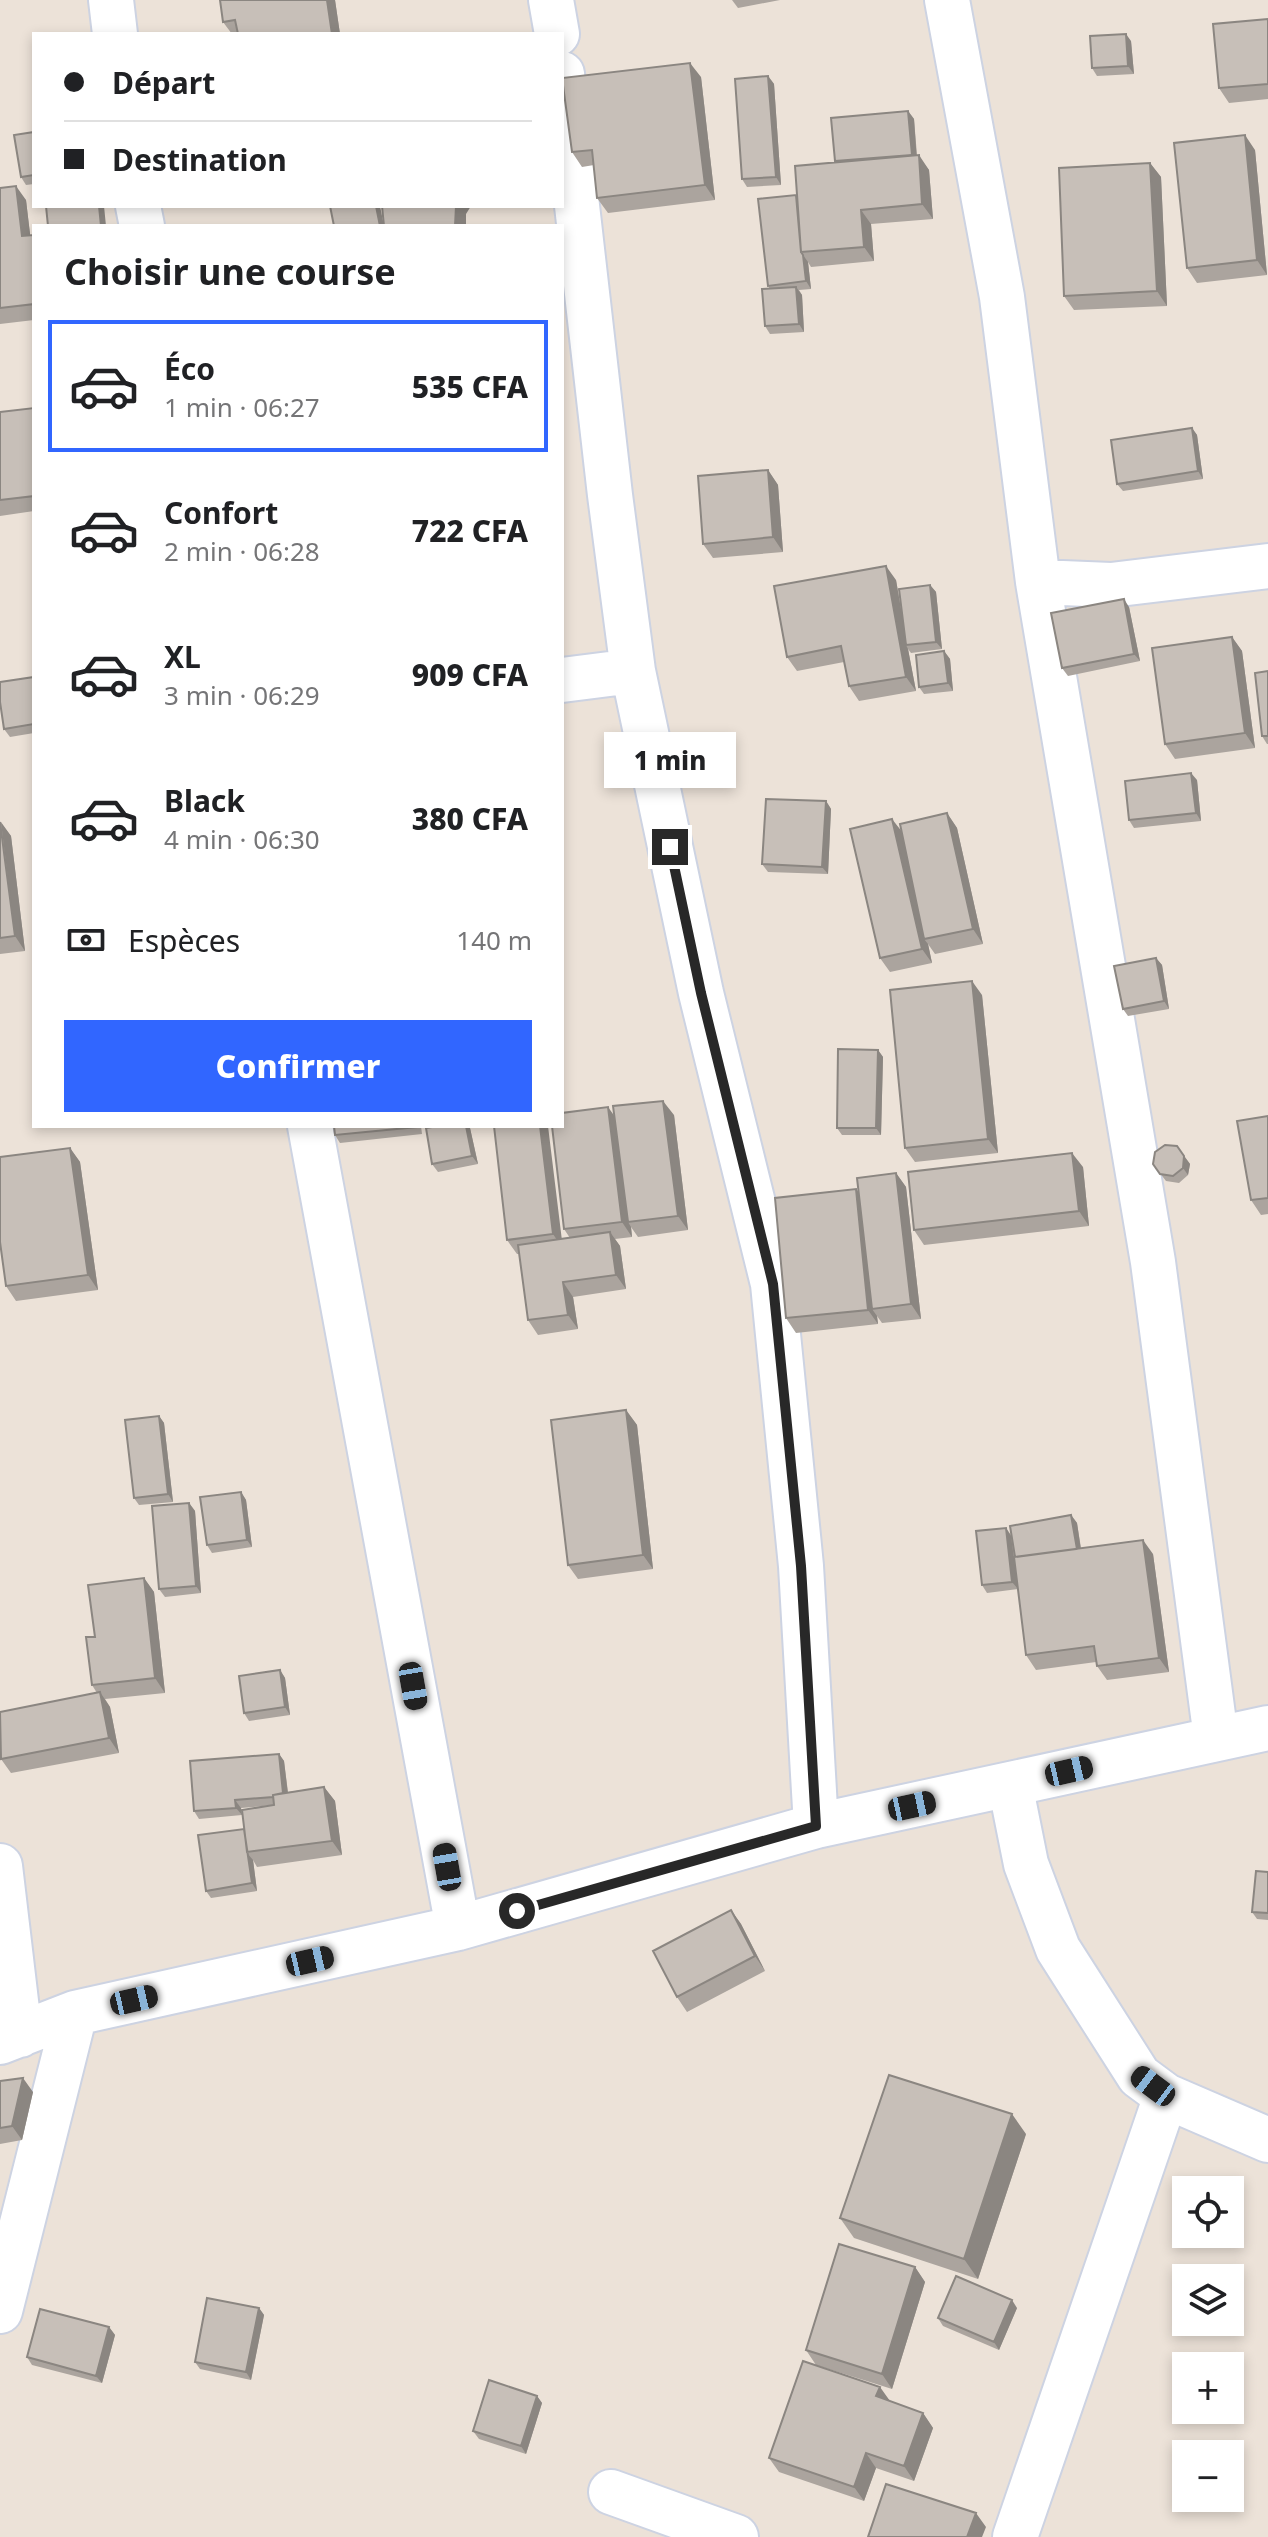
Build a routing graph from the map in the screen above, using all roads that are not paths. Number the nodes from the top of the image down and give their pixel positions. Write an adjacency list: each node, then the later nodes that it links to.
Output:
1 (111, 0): 4 (street)
2 (551, 0): 5 (street)
3 (947, 0): 8 (street)
4 (115, 32)
5 (557, 32)
6 (564, 92): 9 (street)
7 (1268, 566): 8 (street)
8 (1038, 582): 13 (street)
9 (633, 671): 10 (street); 15 (street)
10 (564, 680)
11 (310, 1128): 17 (street)
12 (1268, 1728): 13 (street)
13 (1216, 1738): 14 (street)
14 (1010, 1784): 15 (street); 20 (street)
15 (816, 1826): 17 (street)
16 (0, 1866): 19 (street)
17 (458, 1928): 18 (street)
18 (75, 2013): 19 (street); 22 (street)
19 (10, 2039)
20 (1166, 2096): 21 (street); 25 (street)
21 (1268, 2140)
22 (0, 2311)
23 (611, 2492): 24 (street)
24 (736, 2537)
25 (1015, 2537)

